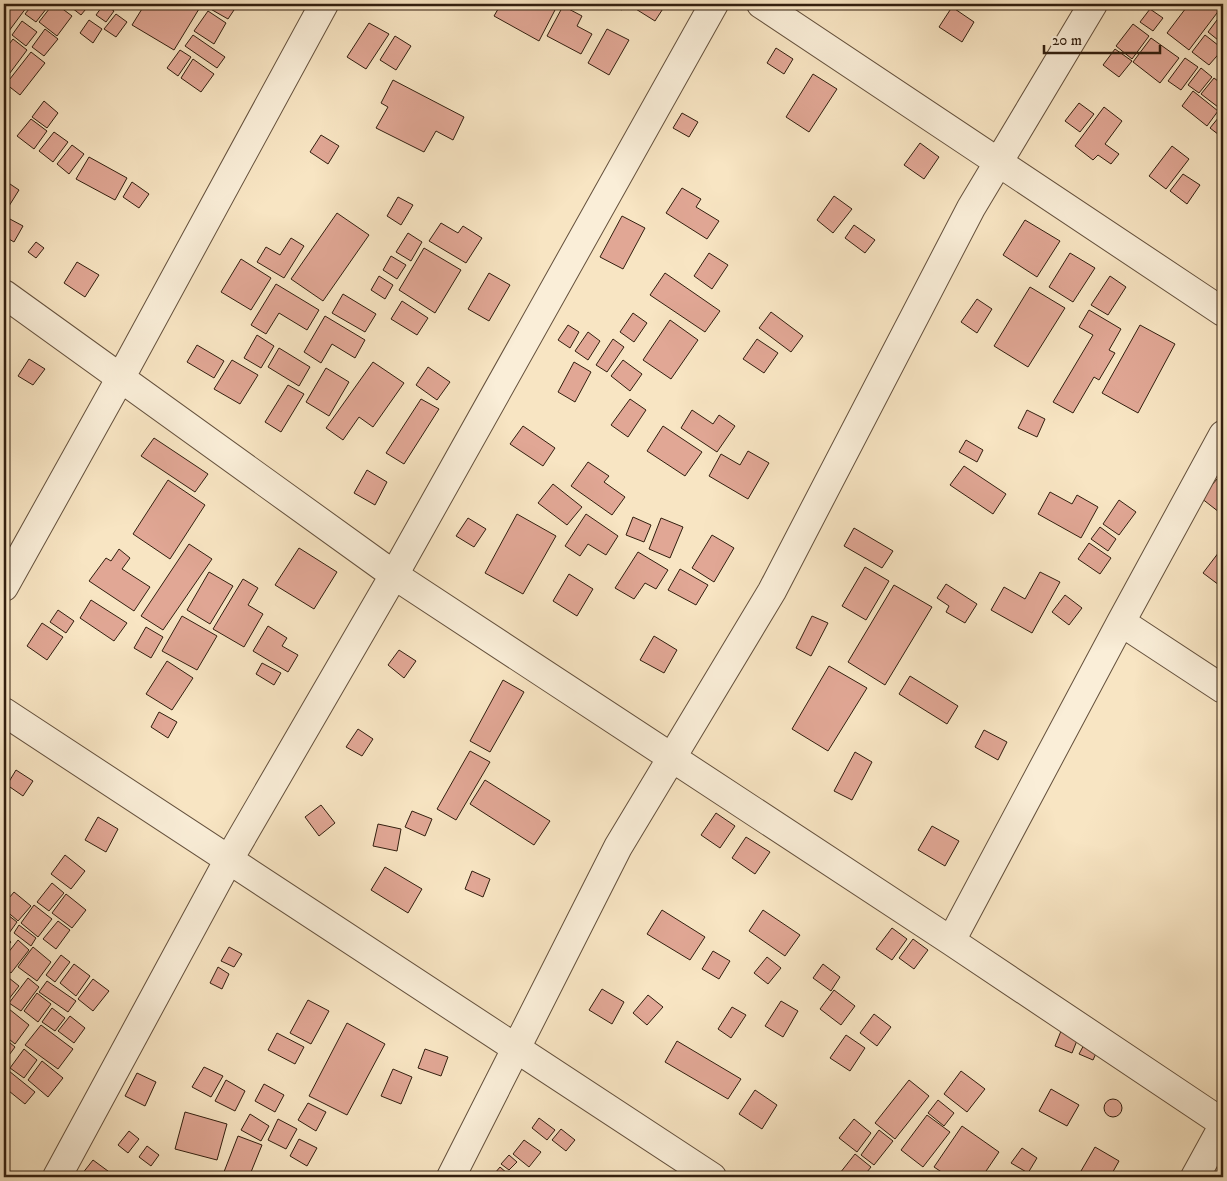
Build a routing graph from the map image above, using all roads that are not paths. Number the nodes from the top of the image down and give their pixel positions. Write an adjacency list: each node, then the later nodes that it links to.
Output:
1 (324, 4): 8 (street)
2 (714, 4): 10 (street)
3 (761, 4): 5 (street)
4 (1093, 4): 5 (street)
5 (999, 161): 7 (street); 15 (street)
6 (4, 294): 8 (street)
7 (1223, 312)
8 (121, 377): 10 (street); 11 (street)
9 (1223, 435): 12 (street)
10 (394, 575): 15 (street); 16 (street)
11 (4, 588)
12 (1121, 622): 13 (street); 17 (street)
13 (1223, 689)
14 (4, 712): 16 (street)
15 (671, 758): 17 (street); 18 (street)
16 (228, 861): 18 (street); 20 (street)
17 (951, 941): 19 (street)
18 (516, 1047): 21 (street); 22 (street)
19 (1223, 1125): 23 (street)
20 (57, 1177)
21 (451, 1177)
22 (712, 1177)
23 (1195, 1177)

